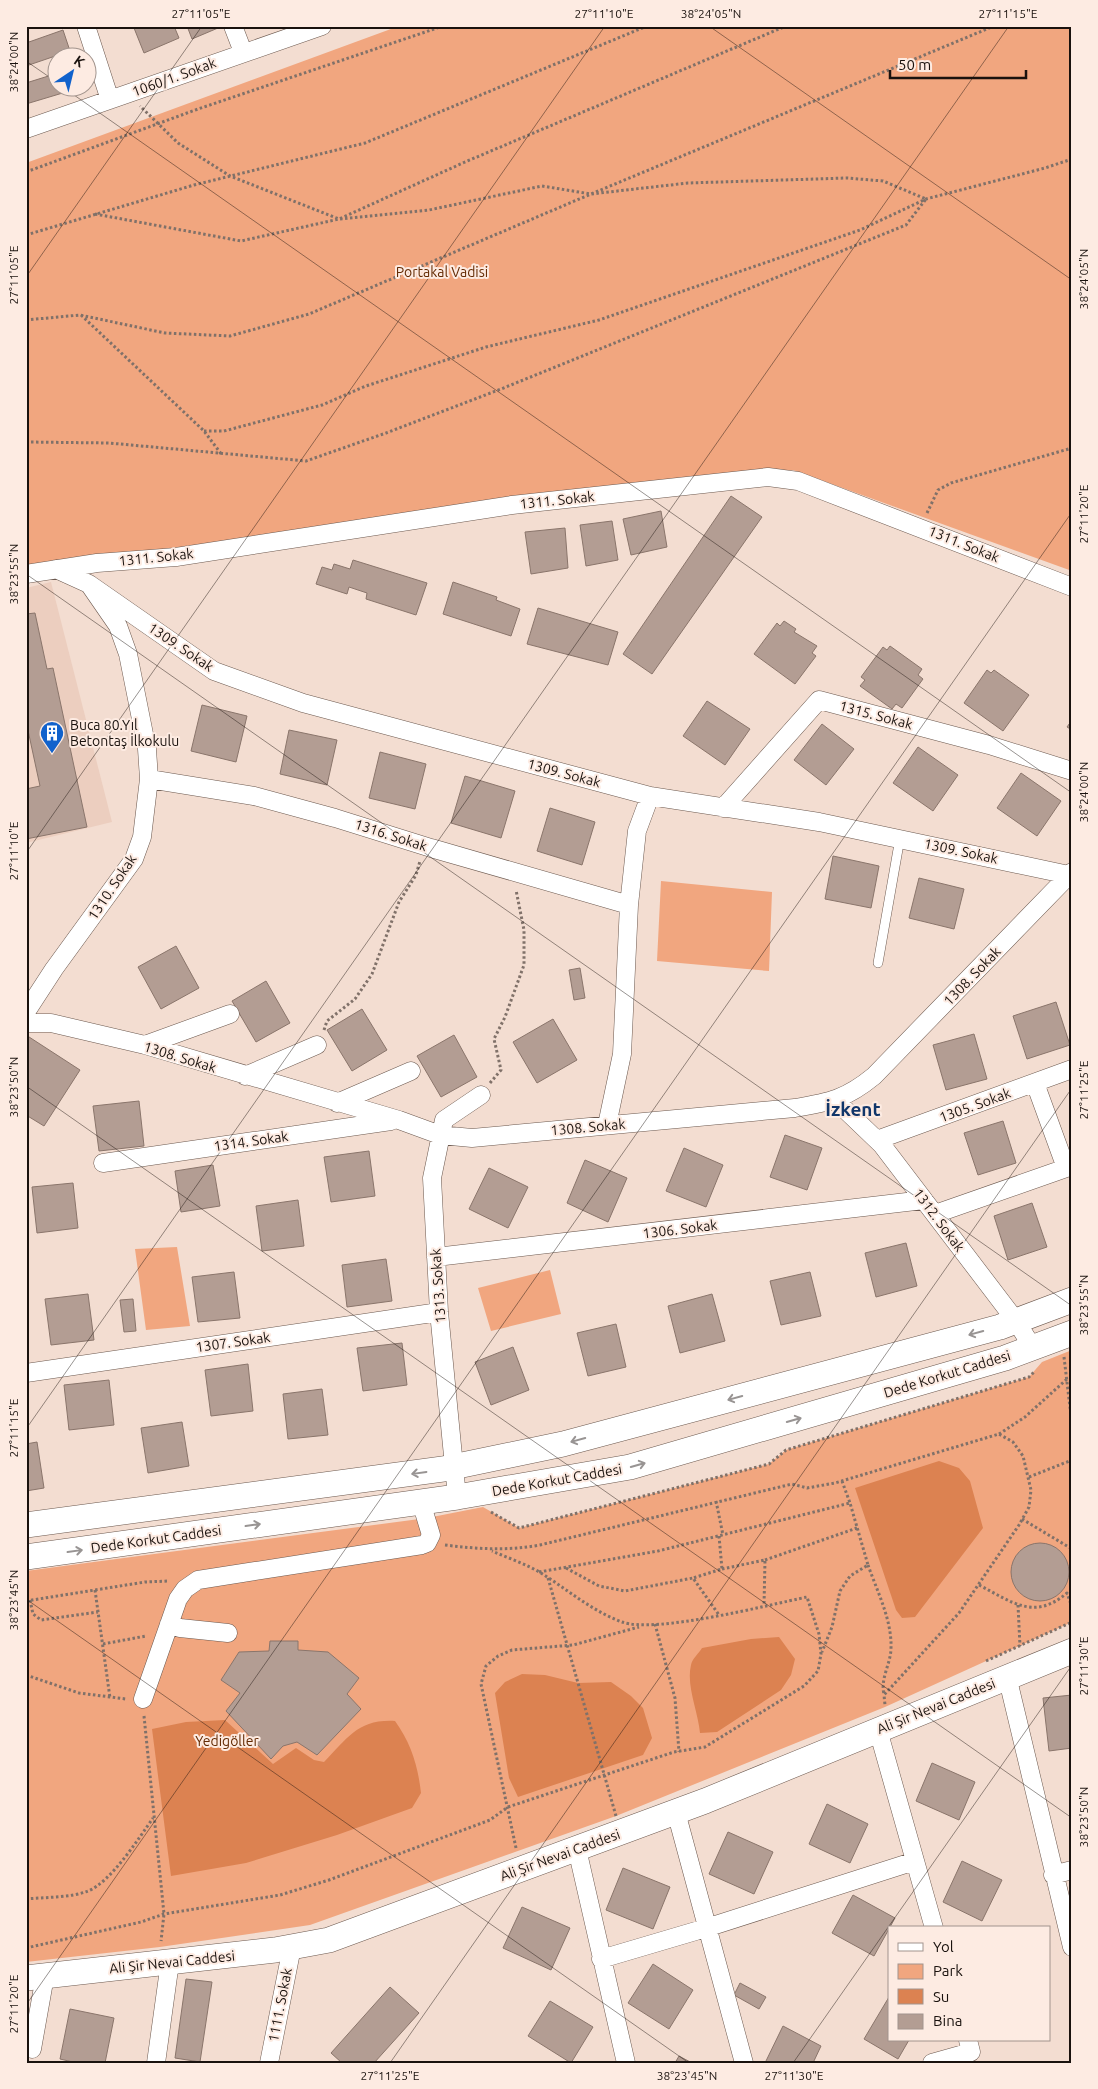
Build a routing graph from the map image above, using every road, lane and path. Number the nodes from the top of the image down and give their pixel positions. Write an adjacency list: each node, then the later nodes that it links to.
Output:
1 (86, 26): 10 (street)
2 (233, 26): 8 (street)
3 (322, 26): 8 (street, 1060/1. Sokak)
4 (443, 26): 11 (path)
5 (648, 26): 15 (path)
6 (786, 26): 19 (path)
7 (994, 26): 16 (path)
8 (243, 52): 9 (street, 1060/1. Sokak)
9 (127, 94): 10 (street, 1060/1. Sokak); 11 (path)
10 (110, 100): 12 (street, 1060/1. Sokak)
11 (159, 124): 14 (path); 15 (path)
12 (26, 129)
13 (1072, 159): 17 (path)
14 (26, 172)
15 (230, 176): 18 (path); 19 (path)
16 (591, 194): 17 (path); 19 (path); 21 (path)
17 (926, 200): 23 (path); 26 (path)
18 (95, 214): 19 (path); 20 (path)
19 (339, 220)
20 (26, 235)
21 (80, 315): 22 (path); 23 (path)
22 (26, 320)
23 (204, 432): 26 (path)
24 (26, 442): 26 (path)
25 (1072, 448): 27 (path)
26 (222, 455)
27 (920, 527): 28 (street, 1311. Sokak); 31 (street, 1311. Sokak)
28 (56, 569): 29 (street, 1311. Sokak); 30 (street)
29 (26, 574)
30 (89, 584): 33 (street, 1310. Sokak); 34 (street, 1309. Sokak)
31 (1072, 588)
32 (1072, 771): 35 (street, 1315. Sokak)
33 (149, 779): 37 (street, 1316. Sokak); 42 (street, 1310. Sokak)
34 (650, 796): 35 (street, 1309. Sokak); 40 (street)
35 (723, 808): 36 (street, 1309. Sokak)
36 (900, 838): 39 (street, 1309. Sokak); 41 (lane)
37 (424, 846): 38 (street, 1316. Sokak); 45 (path)
38 (509, 871): 40 (street, 1316. Sokak); 51 (path)
39 (1070, 874): 52 (street, 1308. Sokak)
40 (629, 905): 55 (street)
41 (878, 963)
42 (26, 1012)
43 (230, 1014): 46 (street)
44 (26, 1023): 46 (street, 1308. Sokak)
45 (317, 1045): 49 (street)
46 (145, 1046): 49 (street, 1308. Sokak)
47 (411, 1070): 53 (street)
48 (1072, 1070): 50 (street, 1305. Sokak)
49 (245, 1076): 53 (street, 1308. Sokak)
50 (1035, 1083): 57 (street, 1305. Sokak); 59 (street)
51 (481, 1095): 56 (street, 1313. Sokak)
52 (835, 1100): 55 (street, 1308. Sokak); 57 (street, 1312. Sokak)
53 (338, 1103): 54 (street, 1308. Sokak)
54 (398, 1120): 56 (street, 1308. Sokak); 58 (street, 1314. Sokak)
55 (607, 1125): 56 (street, 1308. Sokak)
56 (440, 1136): 62 (street, 1313. Sokak)
57 (877, 1140): 60 (street, 1312. Sokak)
58 (103, 1163)
59 (1069, 1167): 61 (street)
60 (924, 1200): 61 (street, 1312. Sokak); 62 (street, 1306. Sokak)
61 (935, 1214): 65 (street, 1312. Sokak)
62 (436, 1257): 64 (street, 1313. Sokak)
63 (1072, 1300): 65 (main road)
64 (440, 1312): 69 (street, 1307. Sokak); 74 (street, 1313. Sokak)
65 (1016, 1321): 68 (street, 1312. Sokak); 74 (main road, one-way to 74)
66 (1072, 1333): 68 (main road, Dede Korkut Caddesi)
67 (1056, 1356): 70 (path)
68 (1034, 1359): 77 (main road, Dede Korkut Caddesi, one-way to 68); 81 (path)
69 (26, 1374)
70 (1068, 1379): 71 (path); 72 (path)
71 (1072, 1424)
72 (998, 1434): 75 (path); 76 (path)
73 (1072, 1460): 75 (path)
74 (453, 1468): 77 (street, 1313. Sokak); 83 (main road, one-way to 83)
75 (1029, 1477): 82 (path)
76 (842, 1481): 78 (path); 80 (path)
77 (457, 1497): 79 (main road, Dede Korkut Caddesi)
78 (716, 1501): 85 (path); 89 (path)
79 (421, 1502): 87 (street); 90 (main road, Dede Korkut Caddesi, one-way to 79)
80 (850, 1503): 84 (path); 85 (path)
81 (483, 1507)
82 (1022, 1519): 88 (path); 99 (path)
83 (26, 1525)
84 (857, 1528): 91 (path); 92 (path)
85 (724, 1535): 86 (path)
86 (719, 1536): 93 (path); 94 (path)
87 (427, 1543): 89 (path); 98 (street)
88 (1072, 1549)
89 (489, 1550): 95 (path)
90 (26, 1557)
91 (765, 1560): 94 (path); 103 (path)
92 (868, 1565): 114 (path); 117 (path)
93 (566, 1567): 95 (path); 97 (path)
94 (722, 1569): 97 (path)
95 (539, 1572): 96 (path)
96 (548, 1578): 108 (path); 125 (path, bridge)
97 (693, 1578): 106 (path)
98 (198, 1580): 100 (path); 109 (street)
99 (979, 1584): 102 (path); 117 (path)
100 (95, 1590): 101 (path); 105 (path)
101 (28, 1600): 105 (path)
102 (1018, 1605): 104 (path); 112 (path)
103 (764, 1606): 106 (path); 114 (path)
104 (1072, 1607)
105 (98, 1612): 111 (path)
106 (719, 1615): 107 (path)
107 (655, 1624): 108 (path); 121 (path)
108 (642, 1626): 122 (path)
109 (168, 1629): 110 (street); 111 (path); 119 (street)
110 (228, 1633)
111 (103, 1644): 118 (path)
112 (1020, 1646)
113 (1072, 1651): 116 (main road, Ali Şir Nevai Caddesi)
114 (821, 1654): 121 (path)
115 (26, 1675): 118 (path)
116 (1007, 1676): 120 (main road, Ali Şir Nevai Caddesi); 132 (street)
117 (884, 1695): 120 (path)
118 (110, 1698): 119 (path)
119 (143, 1699): 126 (path)
120 (882, 1718): 124 (main road, Ali Şir Nevai Caddesi); 130 (street)
121 (679, 1752): 122 (path)
122 (508, 1807): 128 (path); 135 (path)
123 (625, 1812): 125 (path)
124 (676, 1812): 129 (main road, Ali Şir Nevai Caddesi); 137 (street)
125 (616, 1816): 127 (path)
126 (154, 1818): 133 (path); 135 (path)
127 (607, 1819)
128 (526, 1848)
129 (577, 1848): 138 (main road, Ali Şir Nevai Caddesi); 142 (street)
130 (914, 1861): 136 (street); 137 (street)
131 (1072, 1870): 132 (street)
132 (1054, 1874): 134 (street)
133 (26, 1899)
134 (1066, 1906): 139 (street)
135 (164, 1914): 140 (path); 141 (path)
136 (933, 1926)
137 (706, 1928): 142 (street); 149 (street)
138 (292, 1947): 141 (main road, Ali Şir Nevai Caddesi); 147 (street, 1111. Sokak)
139 (1072, 1947)
140 (26, 1948)
141 (165, 1955): 143 (main road, Ali Şir Nevai Caddesi); 146 (street)
142 (601, 1959): 148 (street)
143 (36, 1977): 144 (street)
144 (32, 2049)
145 (971, 2052): 150 (street)
146 (156, 2063)
147 (268, 2063)
148 (626, 2063)
149 (744, 2063)
150 (932, 2063)

